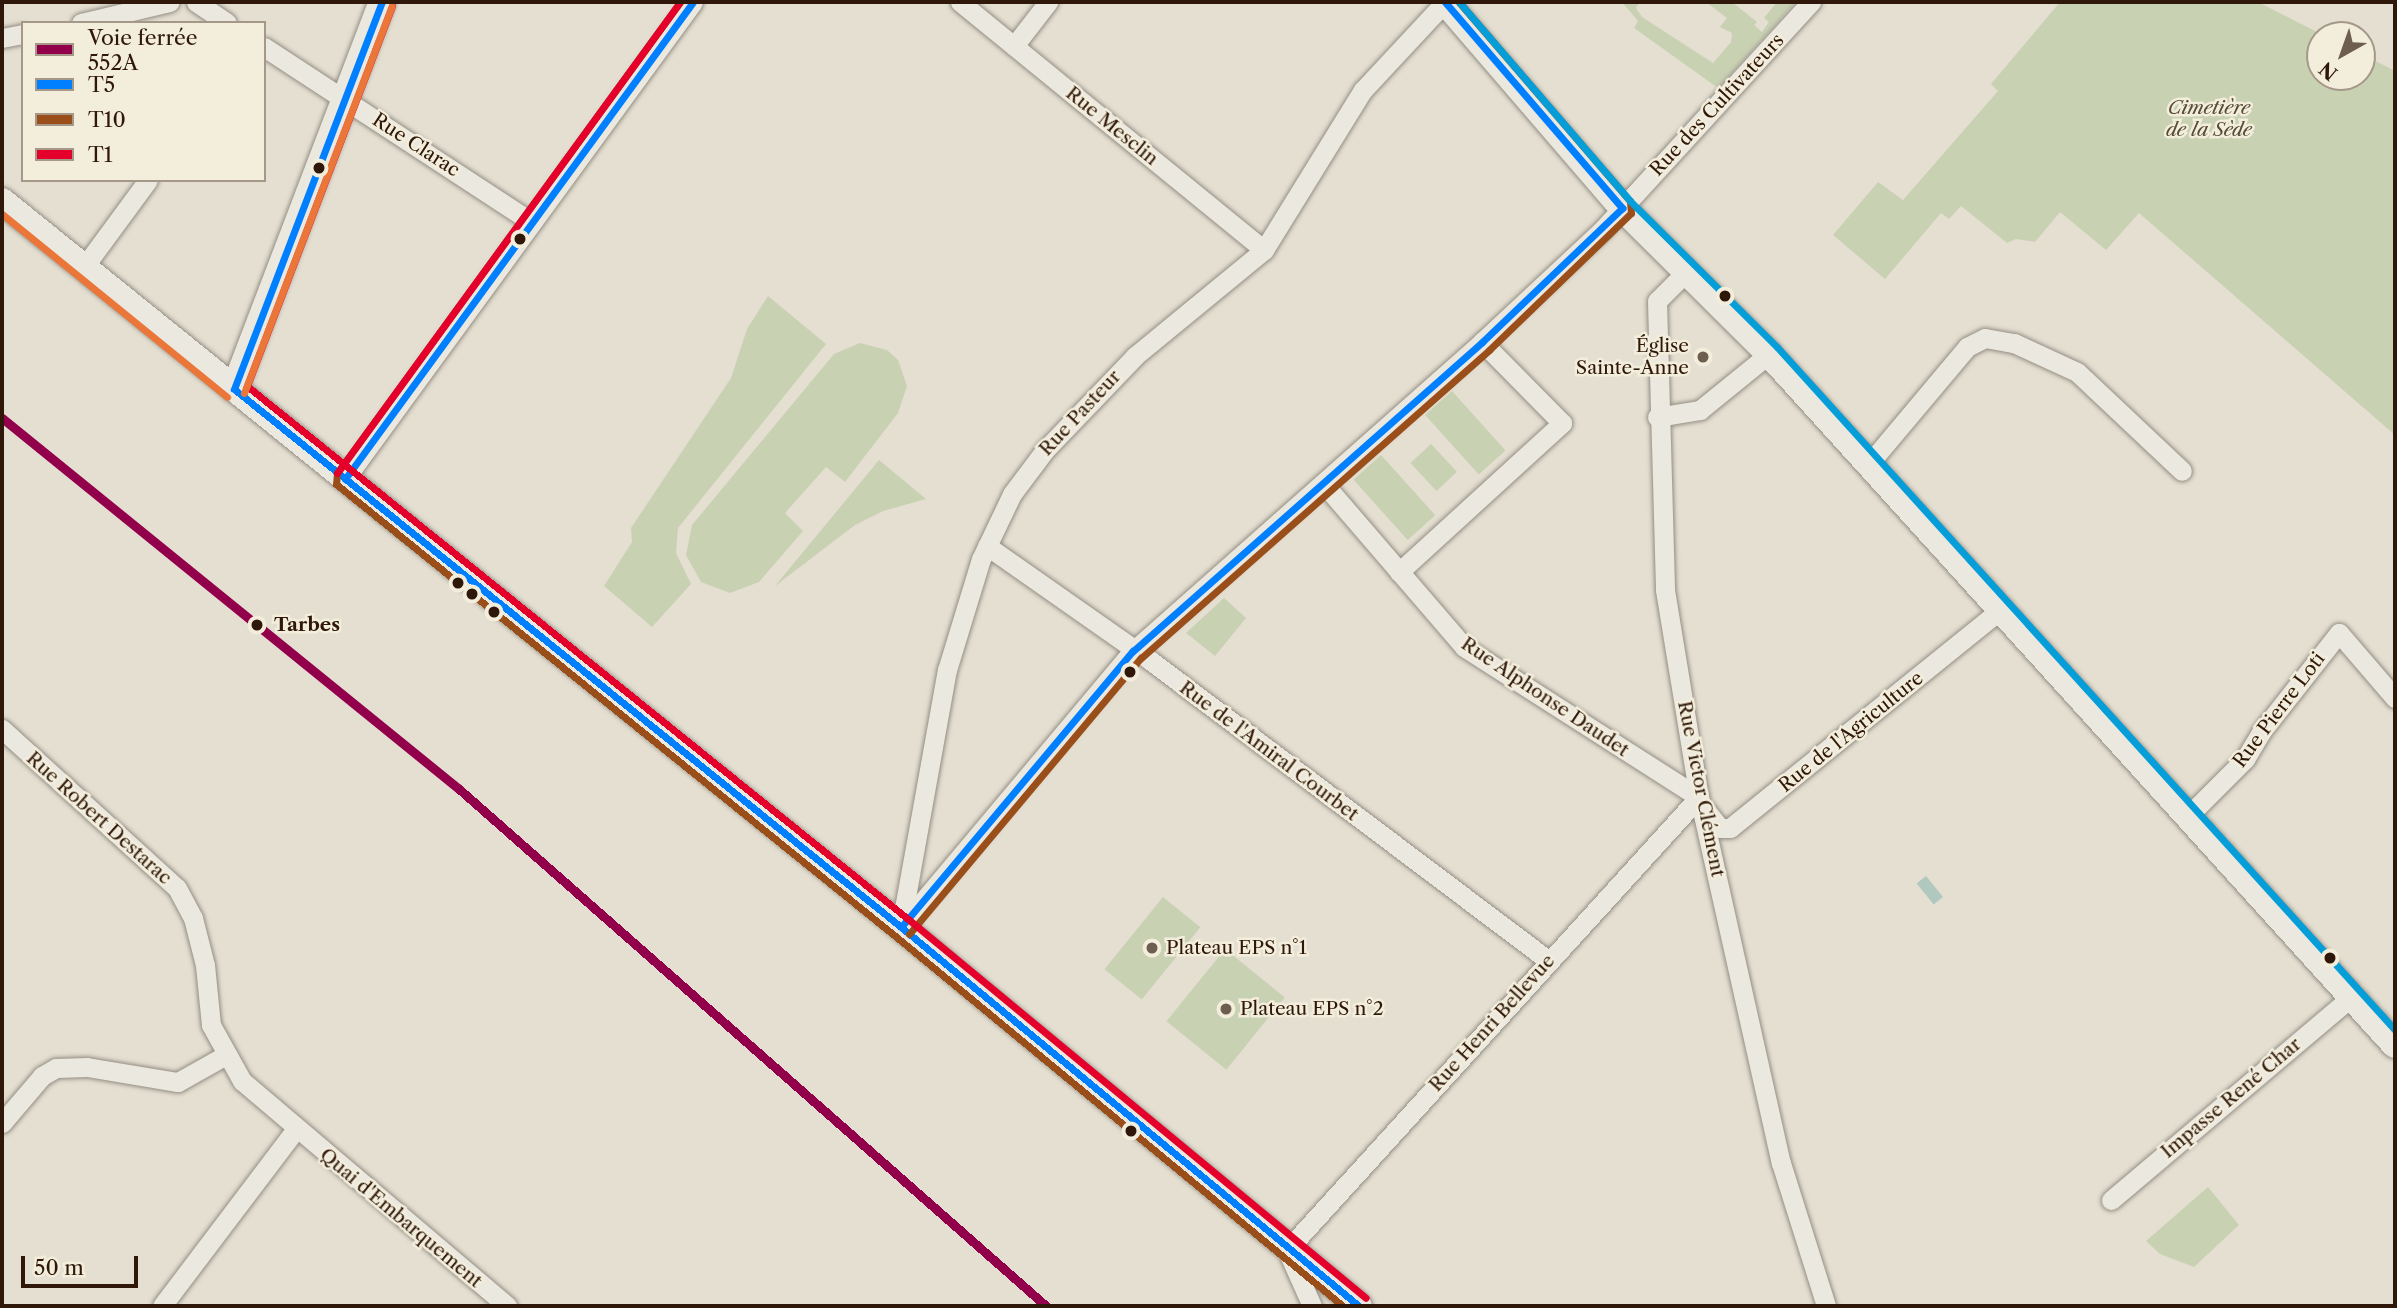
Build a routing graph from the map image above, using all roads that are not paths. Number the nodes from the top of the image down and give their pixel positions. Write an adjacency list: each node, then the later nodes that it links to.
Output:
1 (170, 2): 9 (street)
2 (196, 2): 10 (street)
3 (382, 2): 15 (main road)
4 (693, 2): 19 (street)
5 (960, 2): 13 (street, Rue Mesclin)
6 (1048, 2): 13 (street)
7 (1445, 2): 18 (main road); 20 (street, Rue Pasteur)
8 (1811, 2): 18 (street, Rue des Cultivateurs)
9 (90, 21)
10 (224, 21)
11 (21, 34): 12 (street)
12 (2, 38)
13 (1014, 46): 20 (street, Rue Mesclin)
14 (266, 48): 15 (street, Rue Clarac)
15 (346, 98): 19 (street, Rue Clarac); 25 (main road)
16 (147, 182): 21 (street)
17 (2, 201): 21 (main road)
18 (1622, 208): 22 (main road); 23 (street, Rue des Cultivateurs)
19 (531, 222): 29 (street)
20 (1264, 250): 31 (street, Rue Pasteur)
21 (84, 267): 25 (main road)
22 (1687, 271): 24 (main road); 26 (street, Rue Victor Clément)
23 (1482, 342): 30 (street, Rue des Cultivateurs); 32 (street)
24 (1769, 354): 26 (street); 27 (main road)
25 (234, 389): 29 (main road)
26 (1657, 417): 37 (street, Rue Victor Clément)
27 (1868, 465): 28 (street); 33 (main road)
28 (2182, 471)
29 (345, 479): 39 (main road)
30 (1324, 484): 32 (street, Rue Alphonse Daudet); 34 (street, Rue des Cultivateurs)
31 (987, 546): 34 (street, Rue de l'Amiral Courbet); 39 (street, Rue Pasteur)
32 (1399, 572): 37 (street, Rue Alphonse Daudet)
33 (2001, 608): 37 (street, Rue de l'Agriculture); 38 (main road)
34 (1133, 651): 39 (street, Rue des Cultivateurs); 40 (street, Rue de l'Amiral Courbet)
35 (2395, 698): 38 (street, Rue Pierre Loti)
36 (2, 729): 43 (street, Rue Robert Destarac)
37 (1700, 801): 40 (street, Rue Henri Bellevue); 52 (street, Rue Victor Clément)
38 (2188, 816): 41 (main road)
39 (901, 927): 47 (main road)
40 (1549, 960): 47 (street, Rue Henri Bellevue)
41 (2351, 997): 42 (main road); 46 (street, Impasse René Char)
42 (2395, 1045)
43 (224, 1056): 44 (street); 45 (street, Rue Robert Destarac)
44 (4, 1117)
45 (295, 1130): 48 (street); 49 (street, Quai d'Embarquement)
46 (2111, 1200)
47 (1287, 1250): 50 (street); 51 (main road)
48 (162, 1306)
49 (508, 1306)
50 (1312, 1306)
51 (1359, 1306)
52 (1826, 1306)

